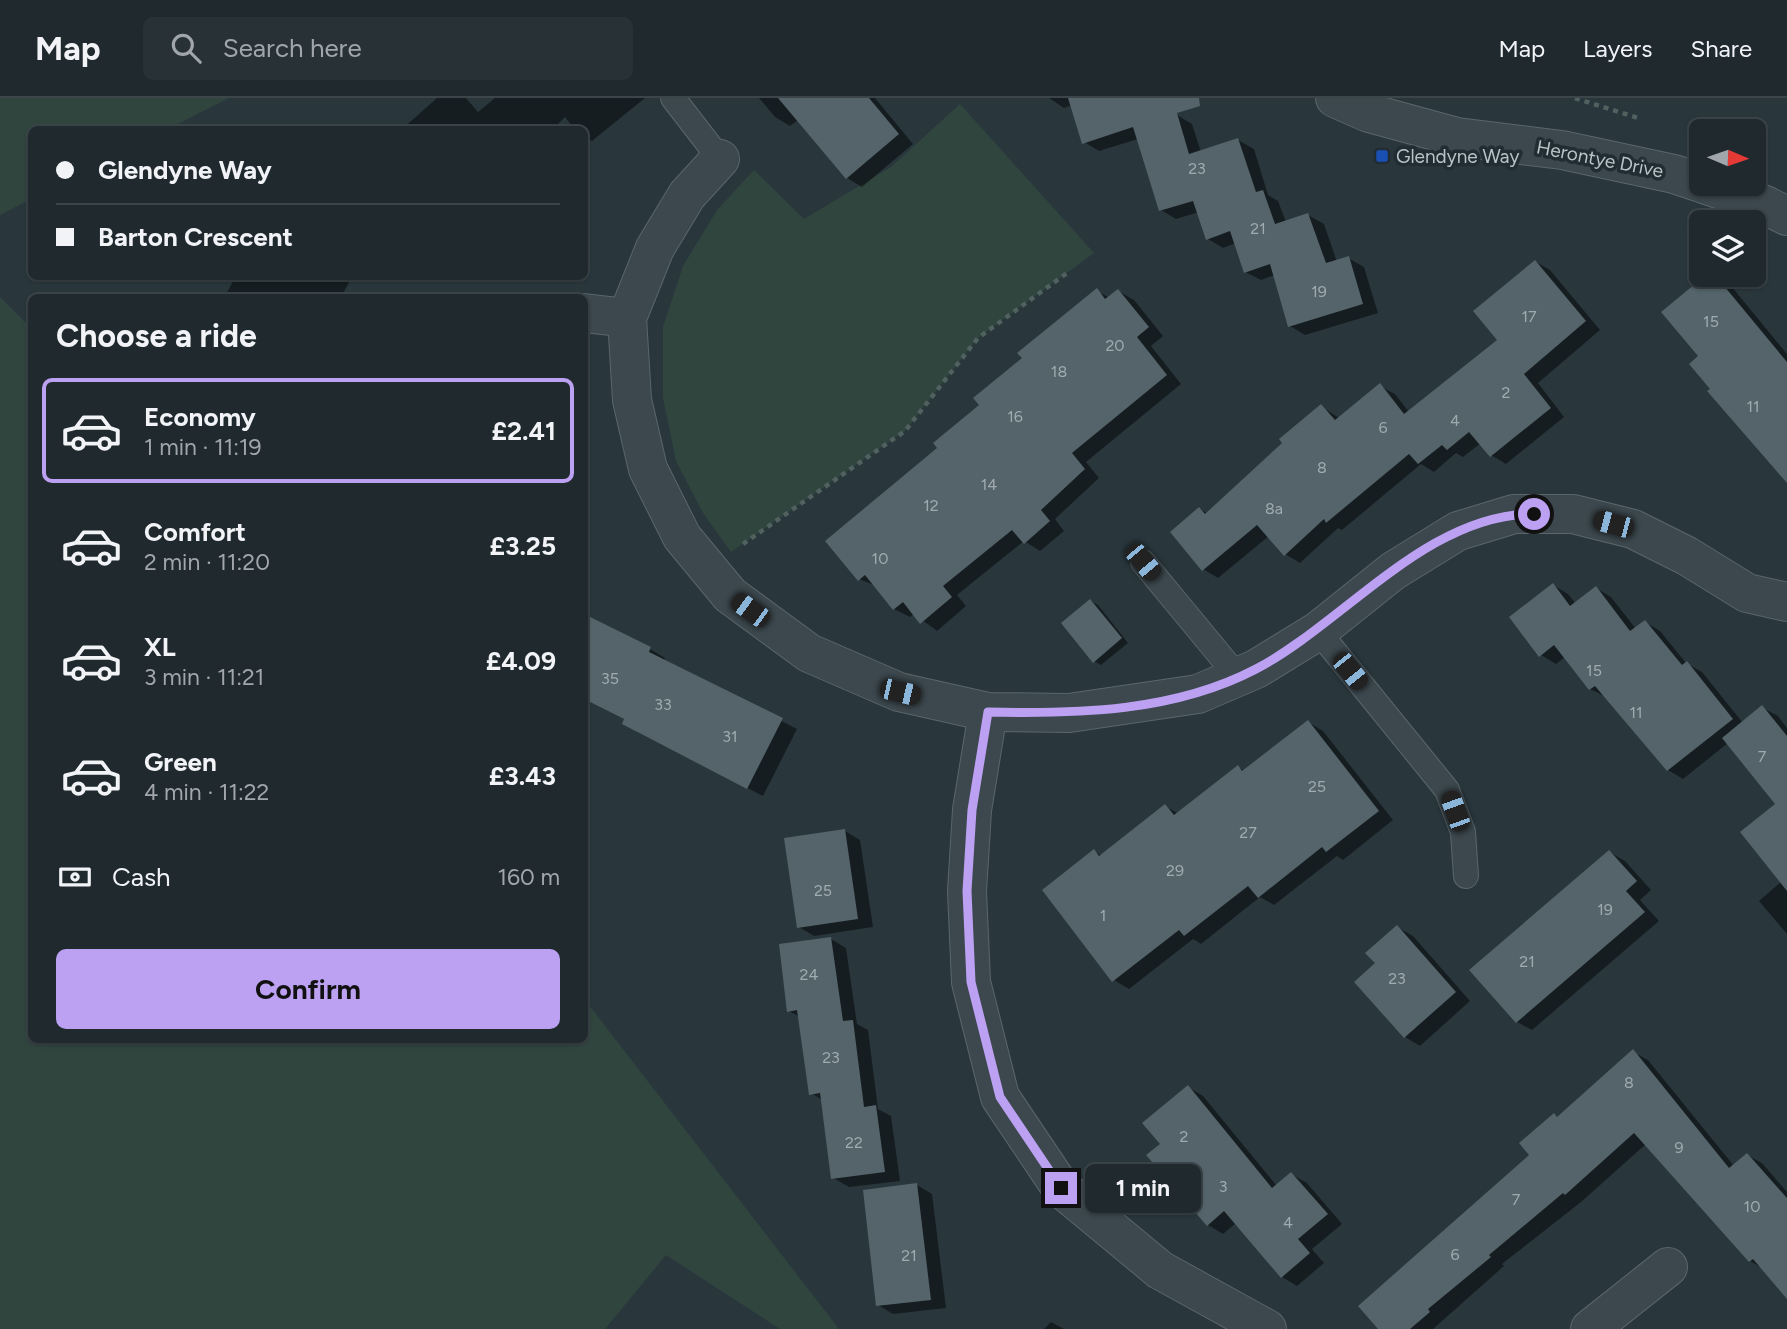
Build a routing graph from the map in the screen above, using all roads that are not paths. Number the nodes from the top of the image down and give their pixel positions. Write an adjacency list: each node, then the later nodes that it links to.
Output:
1 (673, 98): 3 (lane)
2 (1335, 98): 4 (street, Herontye Drive)
3 (720, 159): 8 (street)
4 (1689, 179)
5 (1739, 196): 6 (street, Herontye Drive)
6 (1787, 216)
7 (588, 313): 8 (street)
8 (628, 318): 13 (street)
9 (1143, 562): 12 (lane)
10 (1787, 602): 11 (street)
11 (1318, 631): 12 (street); 14 (lane)
12 (1238, 677): 13 (street)
13 (988, 712): 16 (street)
14 (1466, 876)
15 (1668, 1267): 17 (street)
16 (1267, 1329)
17 (1590, 1329)

